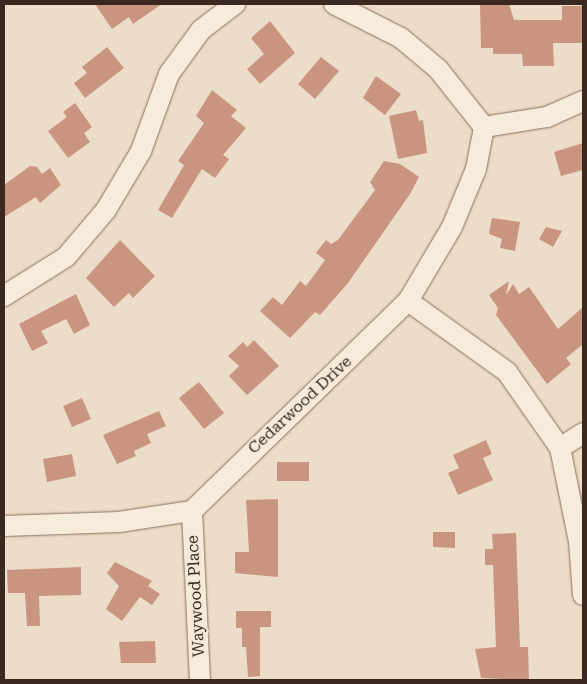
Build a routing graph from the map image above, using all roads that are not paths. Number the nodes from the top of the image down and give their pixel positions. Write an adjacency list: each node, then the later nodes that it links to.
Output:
1 (235, 4): 5 (street)
2 (334, 4): 4 (street)
3 (583, 101): 4 (street)
4 (484, 127): 6 (street, Cedarwood Drive)
5 (4, 296)
6 (408, 301): 8 (street); 9 (street, Cedarwood Drive)
7 (583, 432): 8 (street)
8 (560, 448): 11 (street)
9 (192, 511): 10 (street); 12 (street, Waywood Place)
10 (4, 526)
11 (583, 595)
12 (200, 680)

